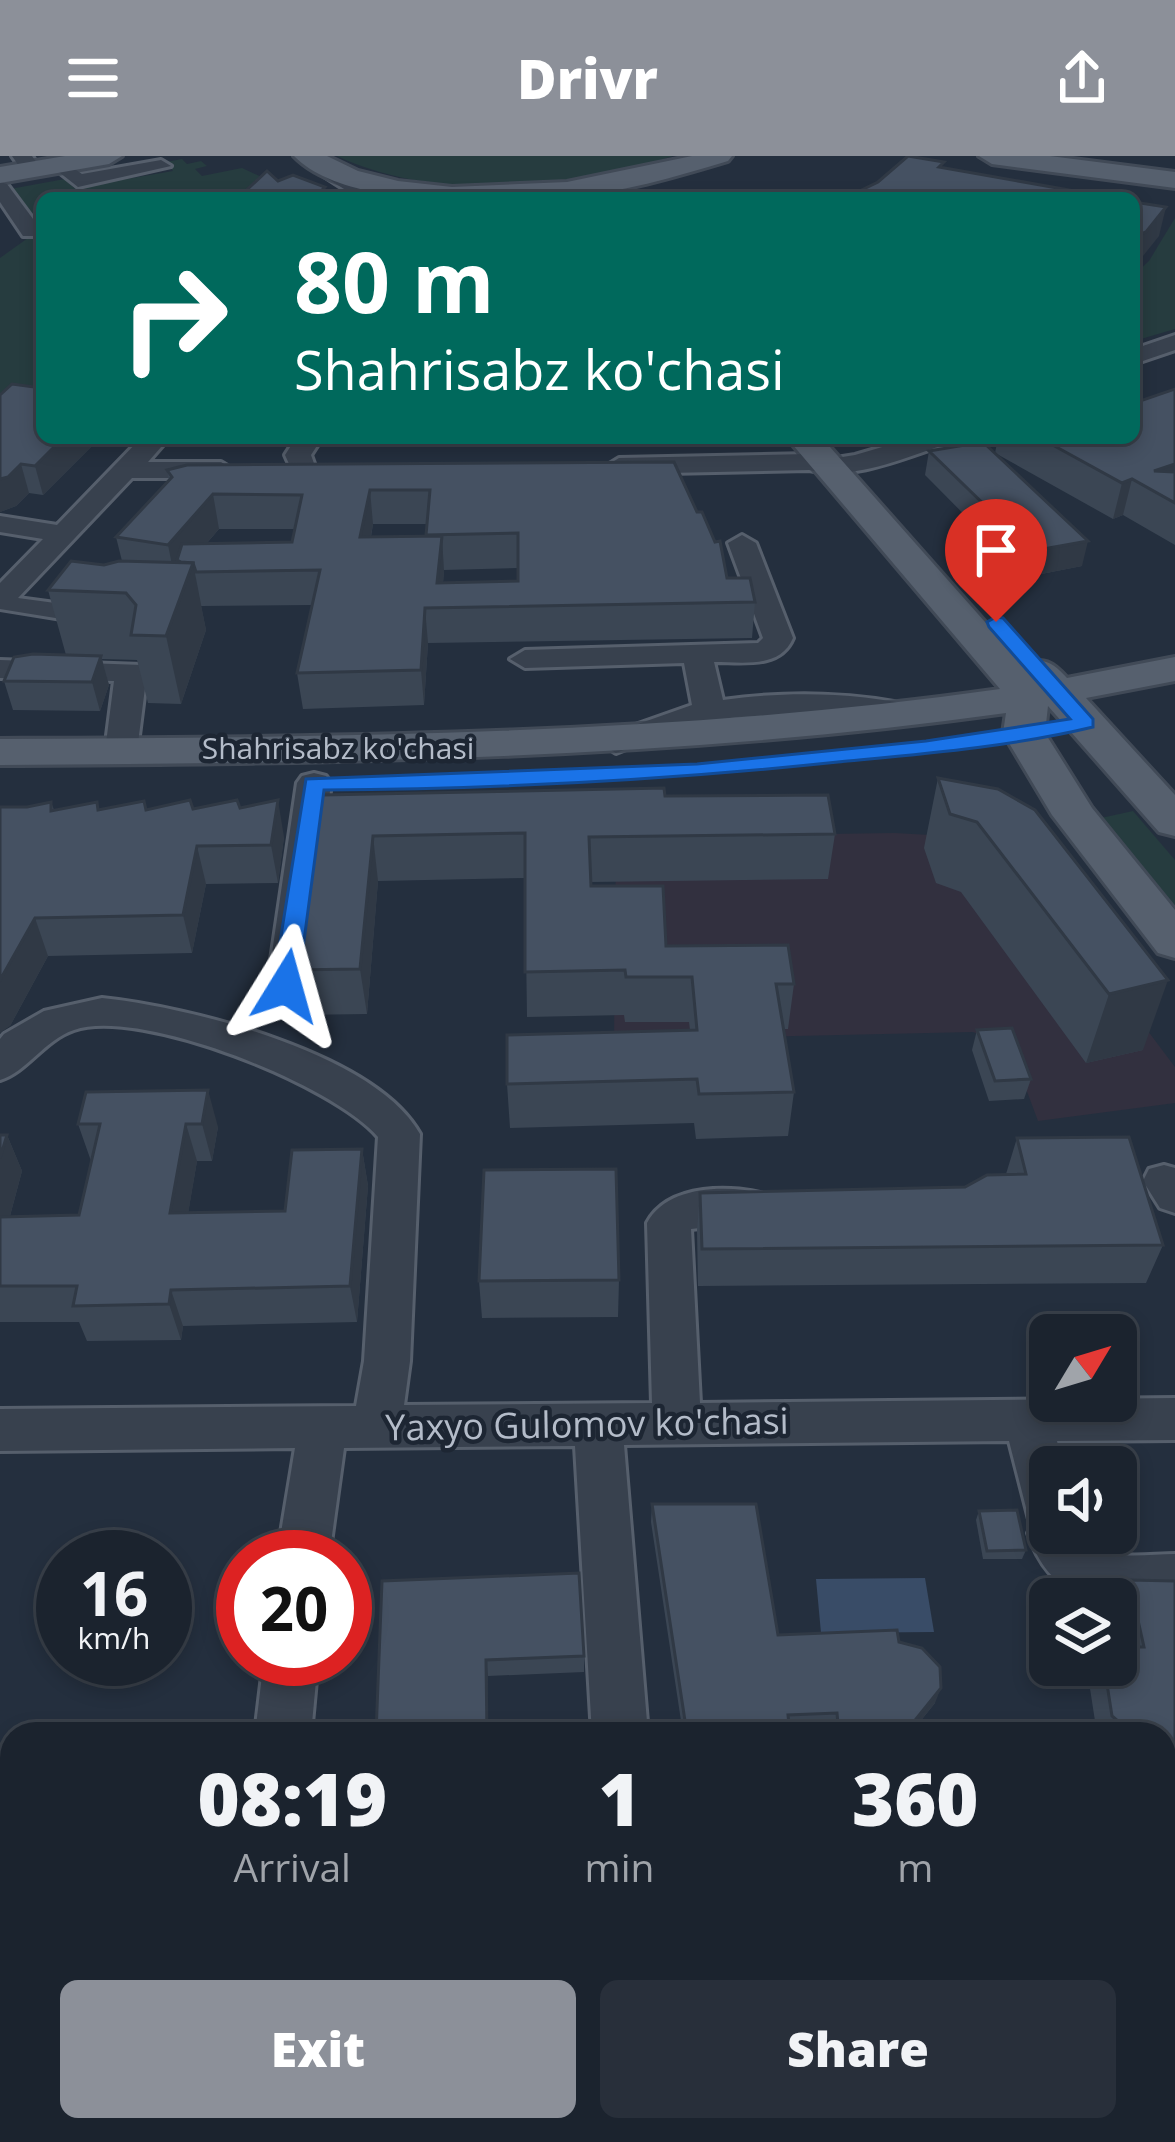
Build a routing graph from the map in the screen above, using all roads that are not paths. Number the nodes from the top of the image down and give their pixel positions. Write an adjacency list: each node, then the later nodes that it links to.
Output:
1 (109, 156): 5 (main road)
2 (723, 156): 9 (main road)
3 (992, 156): 11 (main road)
4 (1068, 156): 10 (main road)
5 (60, 160): 7 (main road); 8 (street)
6 (313, 160): 13 (street); 14 (main road)
7 (12, 165)
8 (161, 166)
9 (682, 168): 15 (main road); 16 (main road)
10 (1175, 170)
11 (1175, 179)
12 (0, 188): 17 (street)
13 (362, 192)
14 (428, 192)
15 (487, 192)
16 (625, 192)
17 (31, 231)
18 (1175, 342): 19 (street)
19 (1140, 355)
20 (1175, 361): 21 (street)
21 (1140, 373)
22 (153, 444): 30 (street)
23 (305, 444): 30 (street)
24 (667, 444): 29 (street)
25 (865, 444): 27 (street)
26 (896, 444): 27 (street)
27 (828, 453): 29 (street); 43 (main road)
28 (581, 466): 29 (street)
29 (674, 466)
30 (139, 470): 32 (street); 34 (street)
31 (0, 524): 32 (street)
32 (63, 534): 34 (street)
33 (742, 543): 38 (street)
34 (12, 603): 35 (street); 37 (street)
35 (78, 614): 36 (street); 41 (street)
36 (121, 619)
37 (0, 630)
38 (697, 653): 39 (street); 44 (street)
39 (525, 658)
40 (1175, 669): 43 (main road, Shahrisabz ko'chasi)
41 (6, 670): 47 (street)
42 (1175, 705): 43 (main road, Shahrisabz ko'chasi)
43 (1049, 712): 45 (main road, Shahrisabz ko'chasi); 49 (main road, Shahrisabz ko'chasi); 50 (main road); 51 (main road)
44 (710, 714): 45 (street); 46 (street)
45 (912, 715): 46 (main road, Shahrisabz ko'chasi)
46 (616, 743): 47 (main road, Shahrisabz ko'chasi)
47 (121, 751): 48 (main road, Shahrisabz ko'chasi)
48 (5, 758): 49 (main road, Shahrisabz ko'chasi)
49 (314, 783): 52 (street)
50 (1175, 822)
51 (1175, 942)
52 (286, 986)
53 (0, 1066): 59 (street)
54 (797, 1207): 57 (street)
55 (1028, 1421): 56 (street, Yaxyo Gulomov ko'chasi); 57 (street, Yaxyo Gulomov ko'chasi); 62 (street)
56 (1175, 1421)
57 (677, 1423): 58 (street, Yaxyo Gulomov ko'chasi)
58 (598, 1424): 59 (street, Yaxyo Gulomov ko'chasi); 68 (street)
59 (377, 1426): 60 (street, Yaxyo Gulomov ko'chasi)
60 (323, 1427): 61 (street, Yaxyo Gulomov ko'chasi); 63 (street)
61 (0, 1430)
62 (1034, 1446)
63 (308, 1530)
64 (1060, 1554): 65 (street)
65 (1175, 1578)
66 (288, 1686): 67 (street)
67 (284, 1722)
68 (619, 1722)

